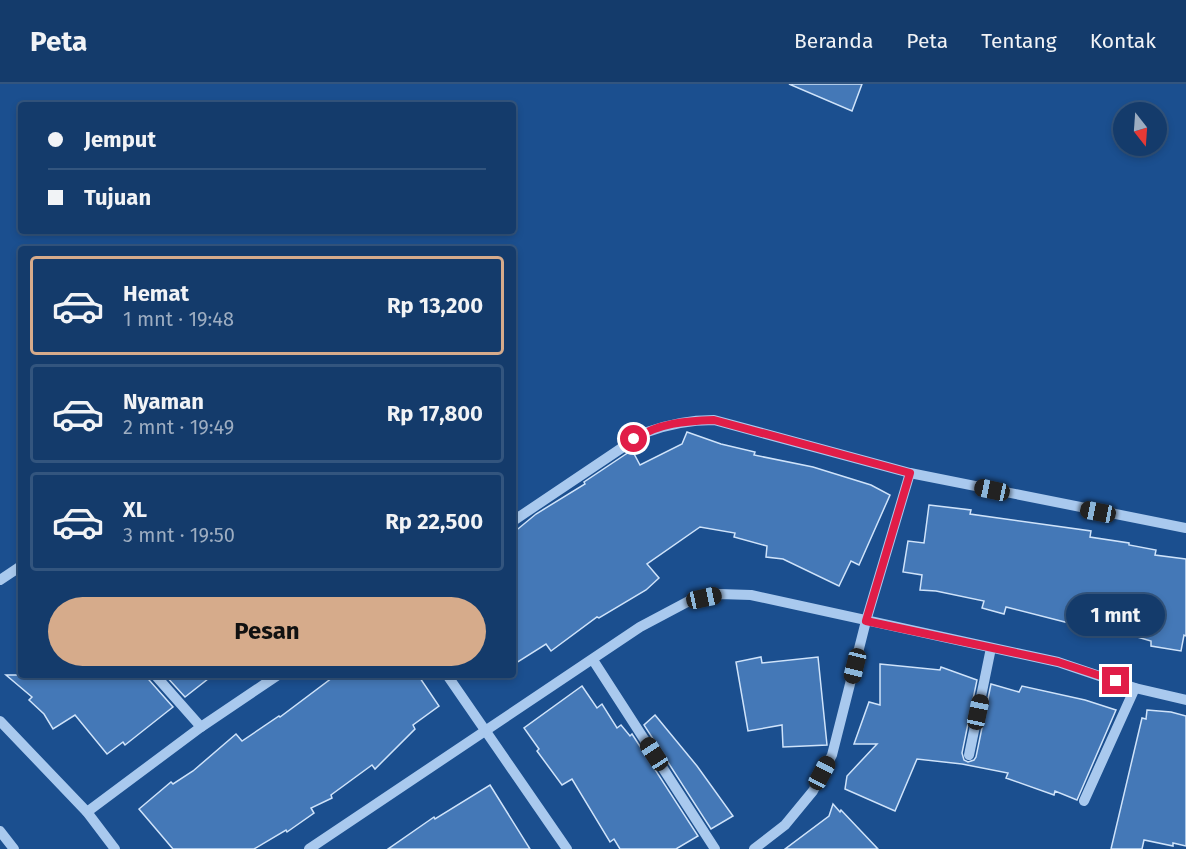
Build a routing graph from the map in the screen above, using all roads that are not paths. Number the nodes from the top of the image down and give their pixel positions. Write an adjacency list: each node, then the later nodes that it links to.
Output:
1 (910, 473): 2 (street); 3 (street); 6 (street)
2 (516, 519)
3 (1186, 528)
4 (18, 568): 5 (street)
5 (0, 580)
6 (866, 621): 7 (street); 8 (street); 26 (street)
7 (992, 648): 12 (street); 17 (street)
8 (593, 660): 16 (street); 25 (street)
9 (159, 678): 15 (street)
10 (274, 678): 15 (street)
11 (449, 678): 16 (street)
12 (1135, 688): 13 (street); 18 (street)
13 (1186, 700)
14 (0, 721): 19 (street)
15 (201, 727): 19 (street)
16 (485, 731): 23 (street); 24 (street)
17 (969, 754)
18 (1084, 801)
19 (87, 812): 22 (street)
20 (0, 831): 21 (street)
21 (14, 849)
22 (115, 849)
23 (309, 849)
24 (567, 849)
25 (715, 849)
26 (754, 849)

